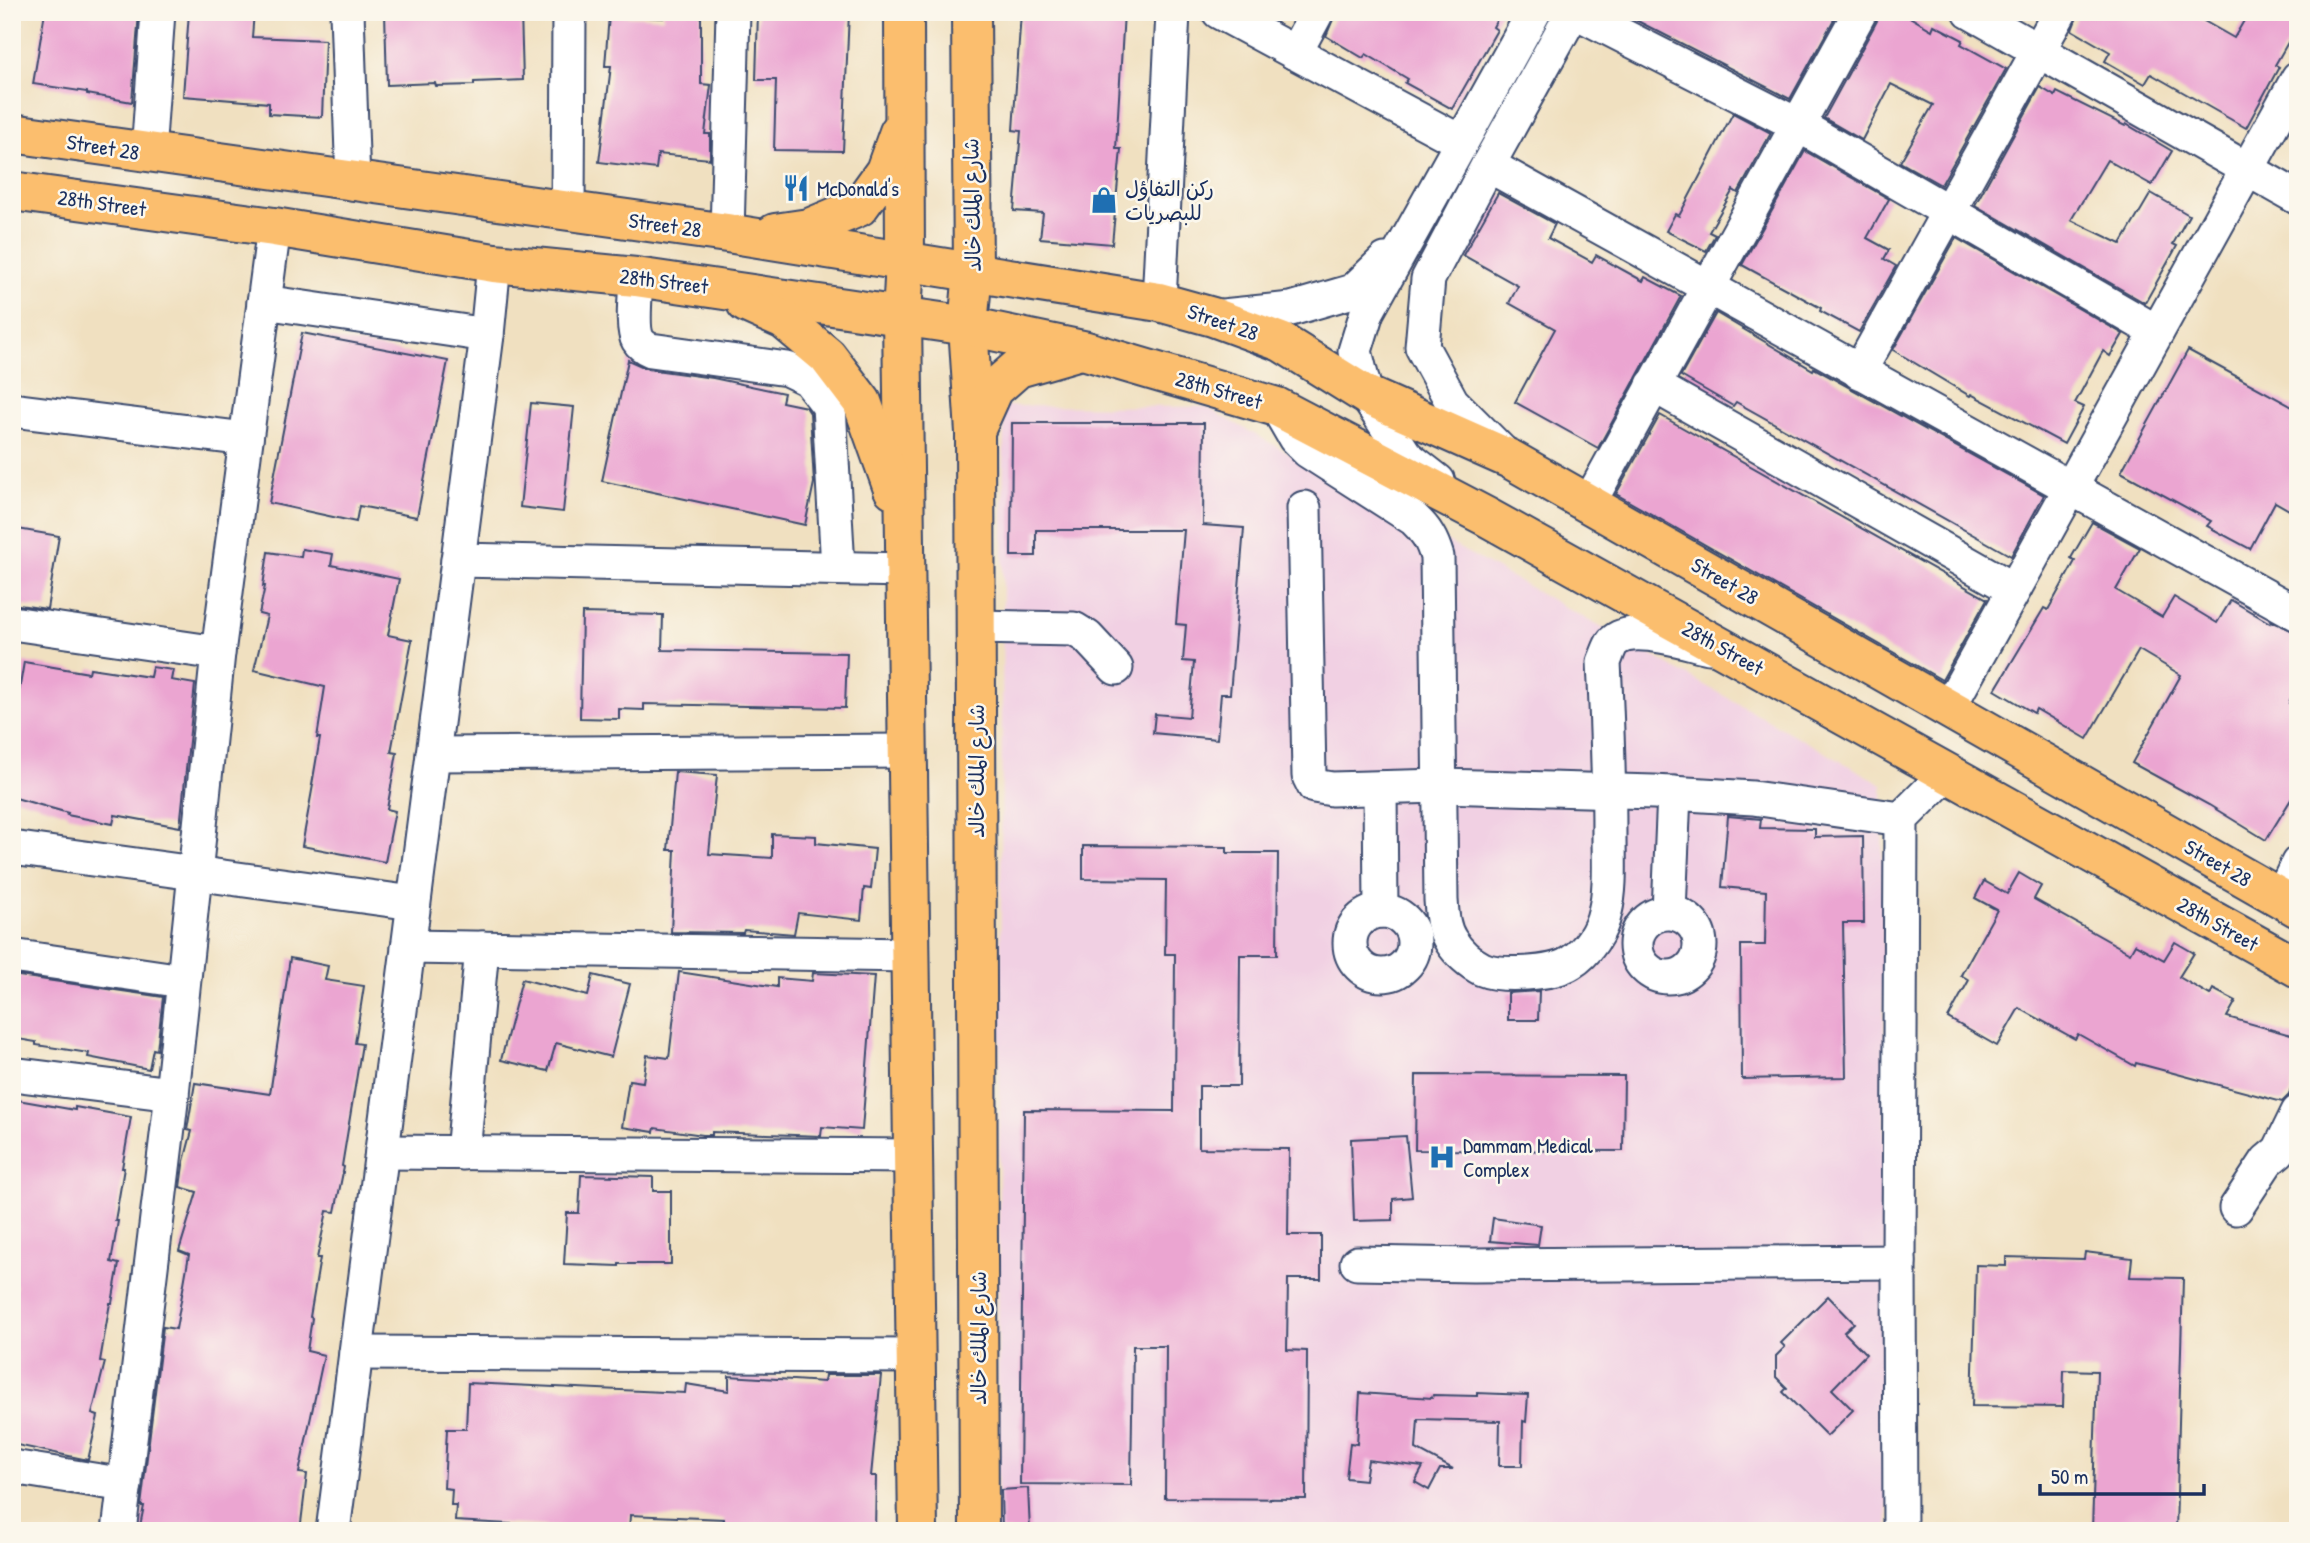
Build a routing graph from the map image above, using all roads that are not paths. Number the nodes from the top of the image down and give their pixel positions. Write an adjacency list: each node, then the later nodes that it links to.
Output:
1 (158, 12): 22 (street)
2 (346, 12): 25 (street)
3 (569, 12): 30 (street)
4 (733, 12): 32 (street)
5 (904, 12): 18 (main road)
6 (971, 12): 28 (main road, شارع الملك خالد)
7 (1173, 12): 42 (street)
8 (1219, 12): 16 (street)
9 (1317, 12): 16 (street)
10 (1534, 12): 21 (street)
11 (1575, 12): 19 (street); 23 (street)
12 (1860, 12): 19 (street)
13 (1970, 12): 15 (street)
14 (2060, 12): 15 (street)
15 (2037, 51): 24 (street); 29 (street)
16 (1295, 53): 21 (street)
17 (2298, 78): 24 (street)
18 (905, 114): 32 (main road); 34 (main road)
19 (1798, 125): 29 (street); 40 (street)
20 (12, 133): 22 (main road, Street 28)
21 (1461, 142): 33 (street)
22 (148, 154): 25 (main road, Street 28)
23 (1488, 165): 40 (street); 56 (street)
24 (2247, 170): 27 (street); 46 (street)
25 (353, 183): 30 (main road, Street 28)
26 (12, 191): 31 (main road, 28th Street)
27 (2298, 198)
28 (971, 200): 36 (main road, شارع الملك خالد); 38 (main road)
29 (1949, 211): 46 (street); 49 (street)
30 (568, 212): 32 (main road, Street 28)
31 (274, 227): 35 (main road, 28th Street); 41 (street)
32 (736, 235): 34 (main road, Street 28)
33 (1407, 239): 44 (street); 51 (street)
34 (905, 261): 36 (main road, Street 28); 43 (main road)
35 (494, 263): 37 (main road, 28th Street); 47 (street)
36 (974, 271): 38 (main road, Street 28); 45 (main road, شارع الملك خالد)
37 (636, 277): 39 (main road, 28th Street); 63 (street)
38 (1046, 284): 42 (main road, Street 28)
39 (713, 287): 43 (main road, 28th Street); 61 (main road)
40 (1708, 287): 49 (street); 50 (street)
41 (264, 302): 47 (street); 55 (street)
42 (1159, 302): 44 (main road, Street 28)
43 (902, 316): 45 (main road, 28th Street); 61 (main road)
44 (1213, 317): 51 (main road, Street 28)
45 (968, 326): 48 (main road, 28th Street); 54 (main road, شارع الملك خالد)
46 (2157, 332): 57 (street)
47 (487, 335): 62 (street)
48 (1083, 350): 52 (main road, 28th Street); 54 (main road)
49 (1859, 372): 57 (street)
50 (1653, 385): 58 (street); 65 (street)
51 (1366, 395): 56 (main road, Street 28); 60 (street)
52 (1277, 407): 60 (main road, 28th Street); 76 (street)
53 (12, 410): 55 (street)
54 (975, 433): 68 (main road, شارع الملك خالد)
55 (246, 439): 70 (street)
56 (1510, 459): 58 (main road, Street 28)
57 (2071, 488): 65 (street); 66 (street)
58 (1590, 503): 72 (main road, Street 28)
59 (1304, 508): 77 (street)
60 (1485, 516): 69 (main road, 28th Street)
61 (904, 530): 64 (main road)
62 (458, 561): 63 (street); 74 (street)
63 (838, 568): 64 (street)
64 (905, 570): 73 (main road)
65 (2014, 589): 72 (street)
66 (2298, 614)
67 (12, 623): 70 (street)
68 (975, 627): 71 (street); 110 (main road, شارع الملك خالد)
69 (1729, 651): 75 (main road, 28th Street); 78 (street)
70 (218, 653): 83 (street)
71 (1116, 668)
72 (1948, 709): 85 (main road, Street 28)
73 (907, 751): 74 (street); 90 (main road)
74 (433, 754): 84 (street)
75 (1946, 774): 80 (street); 92 (main road, 28th Street)
76 (1441, 786): 77 (street); 78 (street); 78 (street)
77 (1380, 788): 86 (street)
78 (1609, 790): 79 (street)
79 (1674, 793): 80 (street); 87 (street)
80 (1901, 819): 101 (street)
81 (12, 848): 83 (street)
82 (2298, 863): 85 (street)
83 (195, 874): 84 (street); 93 (street)
84 (414, 903): 88 (street)
85 (2289, 903)
86 (1381, 911)
87 (1669, 912)
88 (408, 947): 89 (street); 97 (street)
89 (482, 948): 90 (street); 98 (street)
90 (910, 955): 99 (main road)
91 (12, 956): 93 (street)
92 (2298, 968)
93 (183, 981): 95 (street)
94 (12, 1074): 95 (street)
95 (172, 1094): 106 (street)
96 (2298, 1112): 100 (street)
97 (382, 1152): 98 (street); 103 (street)
98 (463, 1153): 99 (street)
99 (913, 1156): 104 (main road)
100 (2236, 1208)
101 (1899, 1262): 102 (street); 111 (street)
102 (1357, 1263)
103 (355, 1353): 104 (street); 108 (street)
104 (916, 1356): 109 (main road)
105 (12, 1467): 106 (street)
106 (125, 1485): 107 (street)
107 (119, 1531)
108 (332, 1531)
109 (918, 1531)
110 (979, 1531)
111 (1900, 1531)

